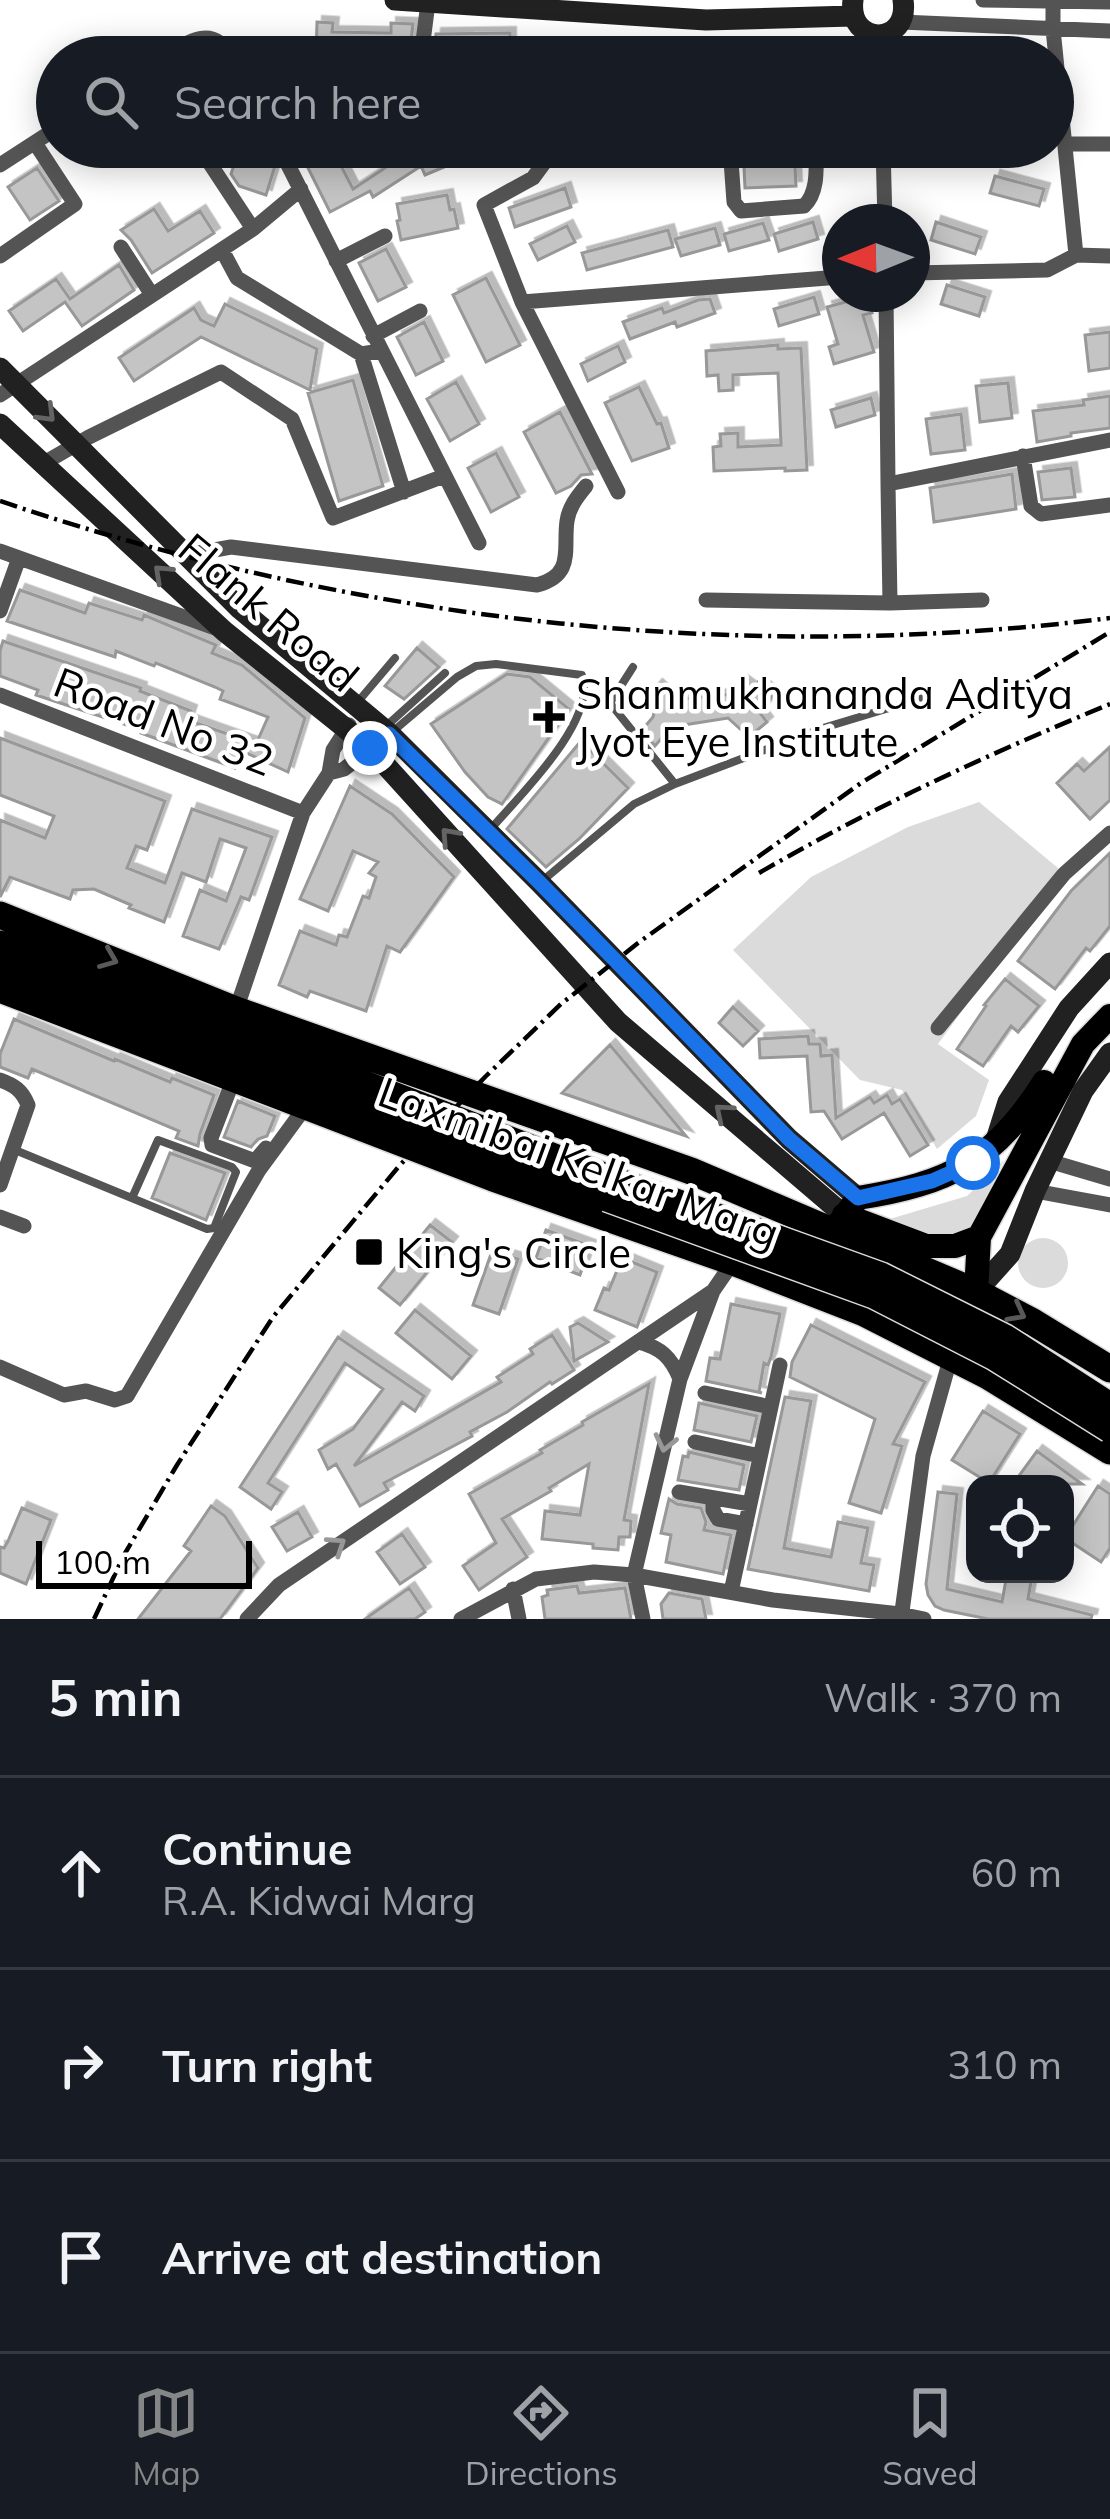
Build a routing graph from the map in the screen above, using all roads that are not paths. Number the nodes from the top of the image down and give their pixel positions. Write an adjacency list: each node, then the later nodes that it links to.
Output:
1 (395, 0): 5 (street)
2 (983, 0): 3 (street)
3 (1045, 1): 4 (street); 8 (street)
4 (1110, 2)
5 (428, 3): 6 (street); 10 (street)
6 (853, 8): 11 (street)
7 (902, 11): 8 (street)
8 (1054, 28): 9 (street); 12 (street)
9 (1110, 31)
10 (424, 36)
11 (869, 36)
12 (1055, 36)
13 (35, 142): 16 (street)
14 (1074, 144): 15 (street)
15 (1110, 144)
16 (0, 166)
17 (52, 168): 32 (street)
18 (213, 168): 27 (street)
19 (290, 168): 25 (street)
20 (541, 168): 38 (street)
21 (732, 168): 22 (street)
22 (815, 168)
23 (884, 168): 26 (street)
24 (1069, 168): 31 (street)
25 (301, 189): 27 (street); 34 (street)
26 (885, 204)
27 (253, 229): 30 (street)
28 (385, 236): 34 (street)
29 (121, 247): 37 (street)
30 (222, 250): 37 (street); 42 (street)
31 (1076, 255): 33 (street); 35 (street)
32 (0, 256)
33 (1110, 256)
34 (336, 261): 41 (street)
35 (930, 273)
36 (822, 279): 38 (street)
37 (152, 296): 43 (street)
38 (522, 302): 53 (street)
39 (420, 311): 41 (street)
40 (886, 312): 50 (street)
41 (376, 344): 42 (street); 49 (street)
42 (362, 354): 52 (street)
43 (6, 382): 46 (street, one-way to 46)
44 (0, 424): 48 (street, Flank Road)
45 (1110, 440): 47 (street)
46 (76, 444): 48 (street); 52 (street); 57 (street)
47 (1023, 456): 50 (street); 54 (street)
48 (44, 463): 63 (street, Flank Road, one-way to 48)
49 (444, 476): 52 (street); 55 (street)
50 (888, 484): 61 (street)
51 (586, 486): 57 (street)
52 (404, 492)
53 (617, 492)
54 (1110, 506)
55 (479, 543)
56 (0, 551): 58 (street)
57 (187, 555): 69 (street)
58 (19, 558): 62 (street); 63 (street)
59 (706, 600): 61 (street)
60 (982, 600): 61 (street)
61 (890, 603)
62 (0, 610)
63 (224, 631): 70 (street, Flank Road)
64 (395, 658): 69 (lane)
65 (633, 667): 73 (lane)
66 (445, 674): 71 (lane)
67 (0, 695): 74 (street, Road No 32)
68 (928, 696): 73 (lane)
69 (357, 707): 70 (street); 71 (street)
70 (346, 729): 71 (street, Flank Road); 72 (street)
71 (381, 737): 72 (street); 75 (street); 75 (lane); 104 (street, Flank Road, one-way to 71)
72 (329, 772): 74 (street)
73 (675, 784): 77 (lane)
74 (303, 813): 84 (street)
75 (488, 832): 77 (street)
76 (1110, 833): 86 (street)
77 (540, 883): 104 (street)
78 (0, 916): 84 (highway, Laxmibai Kelkar Marg, one-way to 84)
79 (0, 944): 87 (highway)
80 (1110, 963): 93 (street)
81 (0, 966): 87 (highway)
82 (0, 989): 89 (highway, Laxmibai Kelkar Marg)
83 (1110, 994): 93 (main road)
84 (240, 1011): 87 (highway); 92 (highway, Laxmibai Kelkar Marg)
85 (1110, 1016): 107 (main road)
86 (938, 1028)
87 (196, 1030): 89 (highway); 96 (highway)
88 (1110, 1053): 95 (street)
89 (229, 1076): 91 (highway, Laxmibai Kelkar Marg); 91 (street)
90 (0, 1080): 94 (street)
91 (301, 1105): 97 (highway, Laxmibai Kelkar Marg); 114 (street)
92 (517, 1109): 96 (highway); 104 (highway, Laxmibai Kelkar Marg)
93 (996, 1141): 104 (main road)
94 (13, 1149): 99 (street); 102 (lane)
95 (1049, 1161): 98 (street); 101 (street)
96 (568, 1172): 97 (highway); 100 (highway)
97 (493, 1178): 108 (highway, Laxmibai Kelkar Marg)
98 (1110, 1179)
99 (0, 1185)
100 (610, 1189): 118 (highway, bridge); 120 (highway, bridge)
101 (1035, 1191): 103 (street); 110 (street)
102 (132, 1198): 102 (lane)
103 (1110, 1205)
104 (845, 1214): 107 (main road); 110 (highway, Laxmibai Kelkar Marg)
105 (0, 1217): 106 (street)
106 (24, 1226)
107 (980, 1237): 110 (main road)
108 (733, 1262): 109 (street); 112 (highway, Laxmibai Kelkar Marg)
109 (712, 1291): 111 (street); 116 (street)
110 (976, 1292): 112 (main road); 115 (highway, Laxmibai Kelkar Marg, one-way to 115)
111 (639, 1342): 116 (street); 133 (street, one-way to 111)
112 (950, 1356): 122 (highway, Laxmibai Kelkar Marg); 132 (street)
113 (780, 1365): 119 (street)
114 (0, 1367)
115 (1110, 1369)
116 (680, 1379): 128 (street, one-way to 128)
117 (705, 1393): 119 (street)
118 (1110, 1406)
119 (771, 1407): 123 (street)
120 (1110, 1429)
121 (695, 1442): 123 (street)
122 (1110, 1451)
123 (760, 1456): 126 (street)
124 (679, 1492): 125 (street)
125 (713, 1498): 126 (street); 127 (street)
126 (750, 1504): 127 (street)
127 (746, 1524): 130 (street)
128 (634, 1575): 129 (street); 130 (street); 136 (street)
129 (513, 1589): 134 (street); 135 (street)
130 (731, 1592): 131 (street)
131 (772, 1600): 132 (street); 137 (street)
132 (900, 1616): 138 (street)
133 (247, 1619)
134 (461, 1619)
135 (519, 1619)
136 (643, 1619)
137 (776, 1619)
138 (924, 1619)

